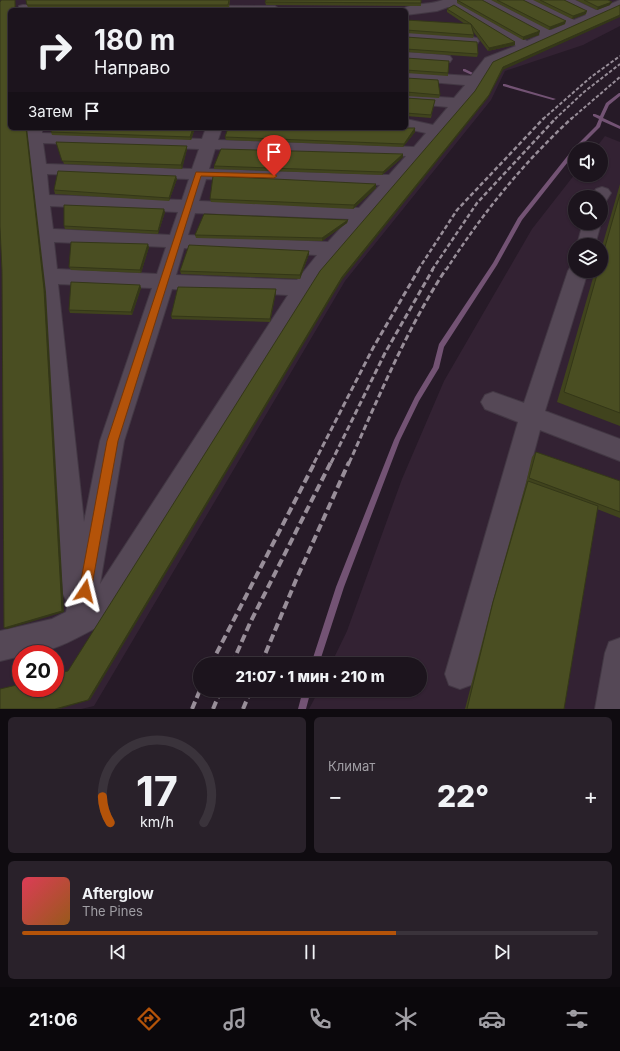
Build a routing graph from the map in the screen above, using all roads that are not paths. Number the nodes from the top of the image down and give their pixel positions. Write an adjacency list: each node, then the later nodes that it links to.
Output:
1 (483, 0): 12 (lane)
2 (526, 0): 11 (lane)
3 (566, 0): 10 (lane)
4 (451, 1): 9 (lane); 15 (lane)
5 (616, 3): 10 (lane)
6 (22, 6): 7 (lane)
7 (253, 6): 8 (lane)
8 (264, 8)
9 (408, 12)
10 (596, 15): 11 (lane)
11 (574, 25): 12 (lane)
12 (550, 35): 15 (lane)
13 (408, 36): 14 (lane)
14 (472, 41)
15 (526, 46): 19 (lane)
16 (408, 56): 17 (lane)
17 (445, 59)
18 (408, 76): 19 (lane)
19 (475, 81): 21 (lane)
20 (408, 99): 21 (lane)
21 (458, 103): 23 (lane)
22 (408, 124): 23 (lane)
23 (437, 131): 26 (lane)
24 (34, 133): 25 (lane); 27 (lane)
25 (212, 136): 26 (lane); 28 (lane)
26 (418, 152): 29 (lane)
27 (38, 169): 28 (lane); 30 (lane)
28 (199, 174): 29 (lane); 31 (lane)
29 (394, 180): 32 (lane)
30 (41, 200): 31 (lane); 33 (lane)
31 (188, 206): 32 (lane); 34 (lane)
32 (364, 214): 35 (lane)
33 (44, 235): 34 (lane); 36 (lane)
34 (176, 241): 35 (lane); 38 (lane)
35 (334, 249): 39 (lane)
36 (48, 276): 38 (lane); 43 (lane)
37 (576, 278): 41 (lane)
38 (163, 282): 39 (lane); 43 (lane)
39 (303, 288): 43 (lane)
40 (494, 402): 41 (lane)
41 (532, 416): 42 (lane); 46 (lane)
42 (620, 450)
43 (79, 621): 44 (lane)
44 (0, 646)
45 (620, 654): 47 (lane)
46 (460, 674)
47 (611, 709)

